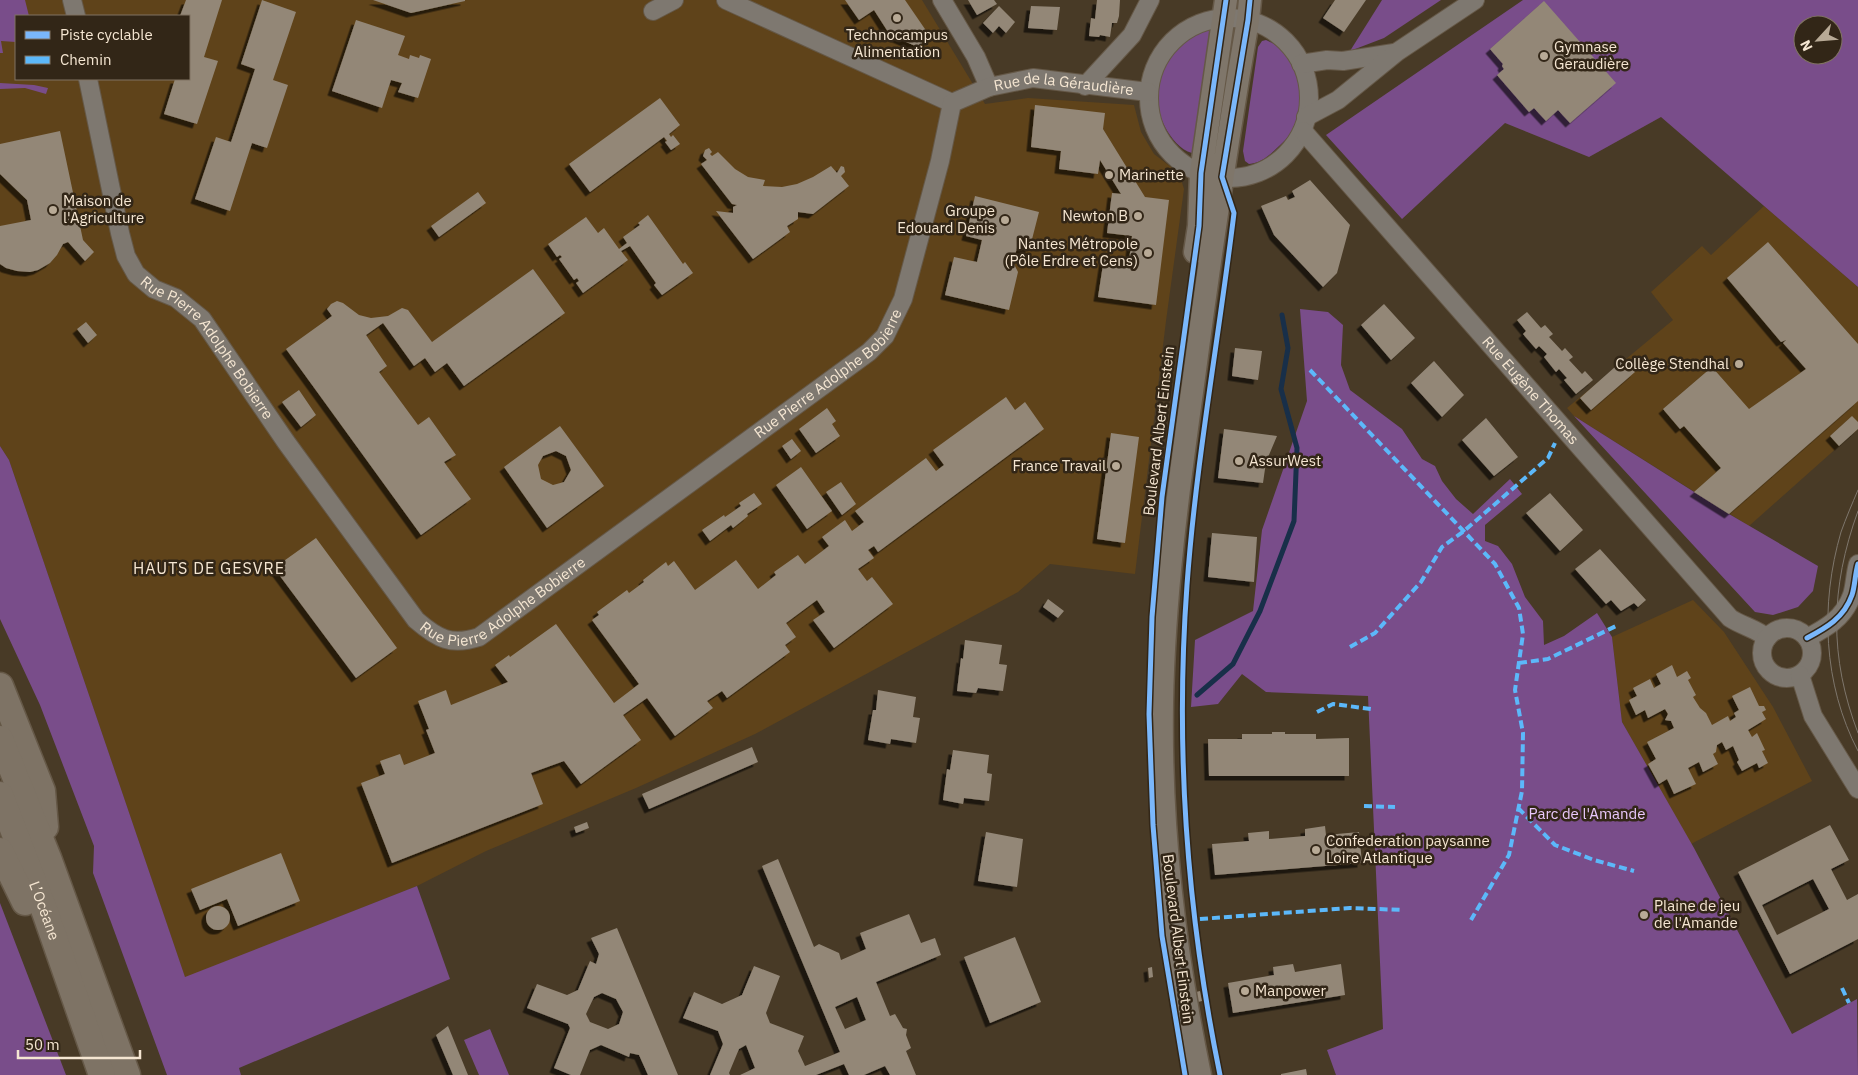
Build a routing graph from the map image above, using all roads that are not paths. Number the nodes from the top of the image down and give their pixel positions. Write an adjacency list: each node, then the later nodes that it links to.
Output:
1 (72, 0): 10 (street)
2 (674, 0): 9 (street)
3 (726, 0): 17 (street)
4 (942, 0): 15 (street, Rue de la Géraudière)
5 (1150, 0): 14 (street)
6 (1475, 0): 11 (street)
7 (1224, 9): 8 (street); 16 (street); 19 (main road, Boulevard Albert Einstein)
8 (1249, 10): 12 (street); 19 (main road, Boulevard Albert Einstein)
9 (653, 11)
10 (76, 15)
11 (1397, 52): 12 (street); 18 (street)
12 (1301, 64): 18 (street)
13 (88, 80): 17 (street, Rue Pierre Adolphe Bobierre)
14 (1085, 86): 15 (street, Rue de la Géraudière); 16 (street, Rue de la Géraudière)
15 (989, 87): 17 (street)
16 (1148, 92): 19 (street)
17 (952, 103)
18 (1305, 124): 19 (street); 21 (street, Rue Eugène Thomas)
19 (1211, 175): 33 (main road, Boulevard Albert Einstein); 34 (main road, Boulevard Albert Einstein)
20 (1858, 564): 22 (street)
21 (1767, 638): 22 (street); 23 (street)
22 (1807, 638): 23 (street)
23 (1800, 675): 26 (street)
24 (0, 686): 29 (highway)
25 (0, 739): 29 (highway, L’Océane)
26 (1858, 789)
27 (0, 796): 30 (highway, L’Océane)
28 (0, 851): 30 (highway)
29 (48, 858): 32 (highway)
30 (86, 1027): 31 (highway)
31 (102, 1075)
32 (127, 1075)
33 (1185, 1075)
34 (1200, 1075)

